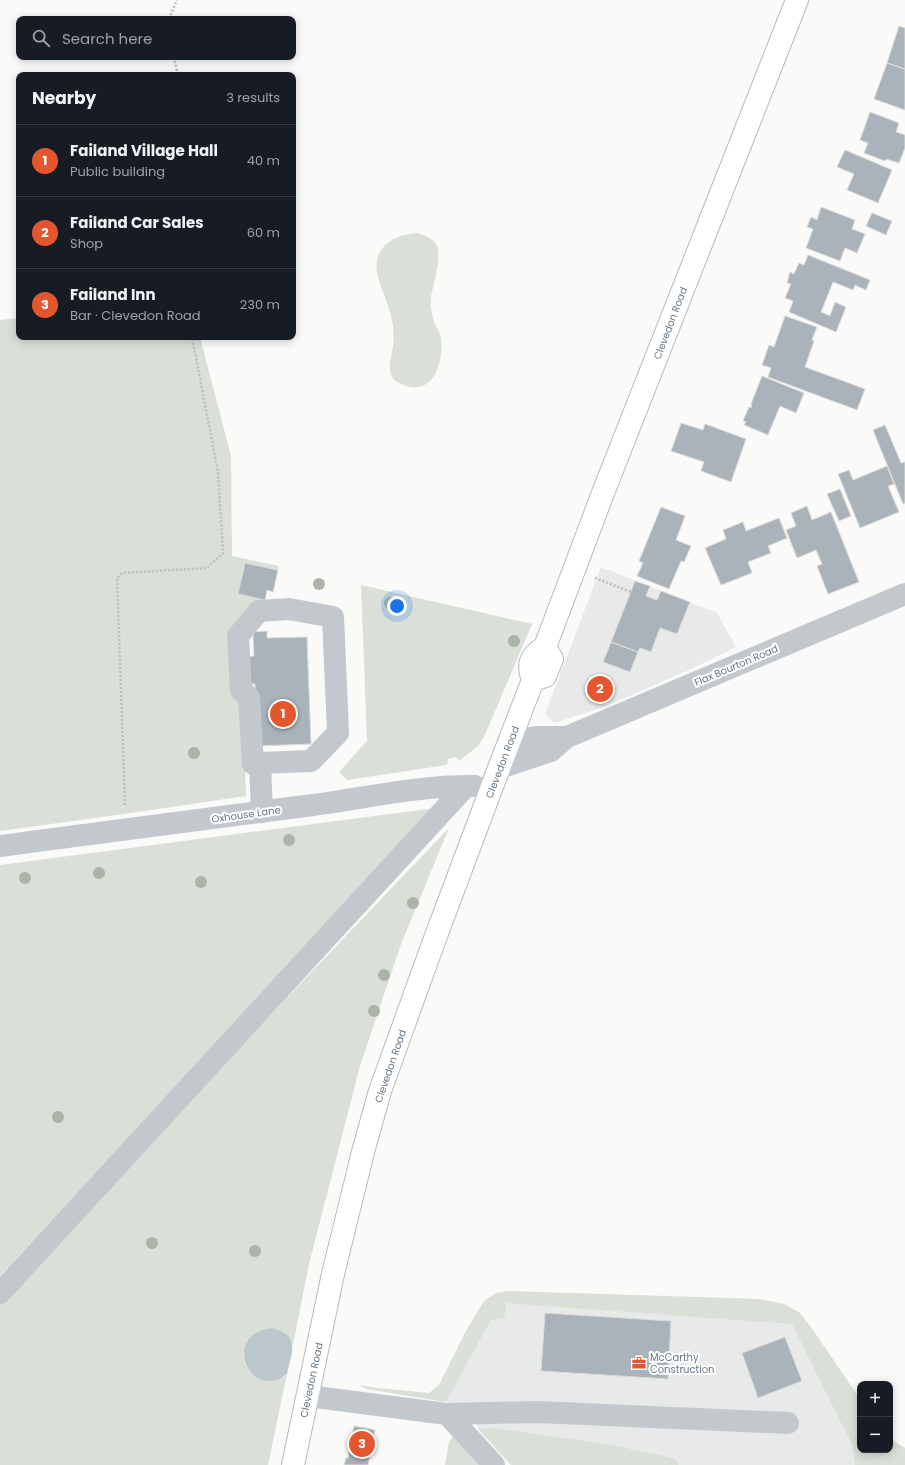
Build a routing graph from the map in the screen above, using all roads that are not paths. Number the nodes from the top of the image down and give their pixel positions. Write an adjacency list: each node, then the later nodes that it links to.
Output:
1 (797, 0): 4 (main road, Clevedon Road)
2 (905, 594): 3 (street, Flax Bourton Road)
3 (567, 737): 4 (street, Flax Bourton Road); 6 (street, Flax Bourton Road)
4 (510, 741): 6 (main road, Clevedon Road)
5 (260, 763): 5 (street); 8 (street)
6 (495, 778): 7 (street, Oxhouse Lane); 11 (main road, Clevedon Road)
7 (466, 786): 8 (street, Oxhouse Lane); 10 (street)
8 (262, 812): 9 (street, Oxhouse Lane)
9 (0, 846)
10 (0, 1293)
11 (308, 1396): 12 (street); 14 (main road, Clevedon Road)
12 (448, 1414): 13 (street); 15 (street)
13 (788, 1423)
14 (293, 1465)
15 (494, 1465)

